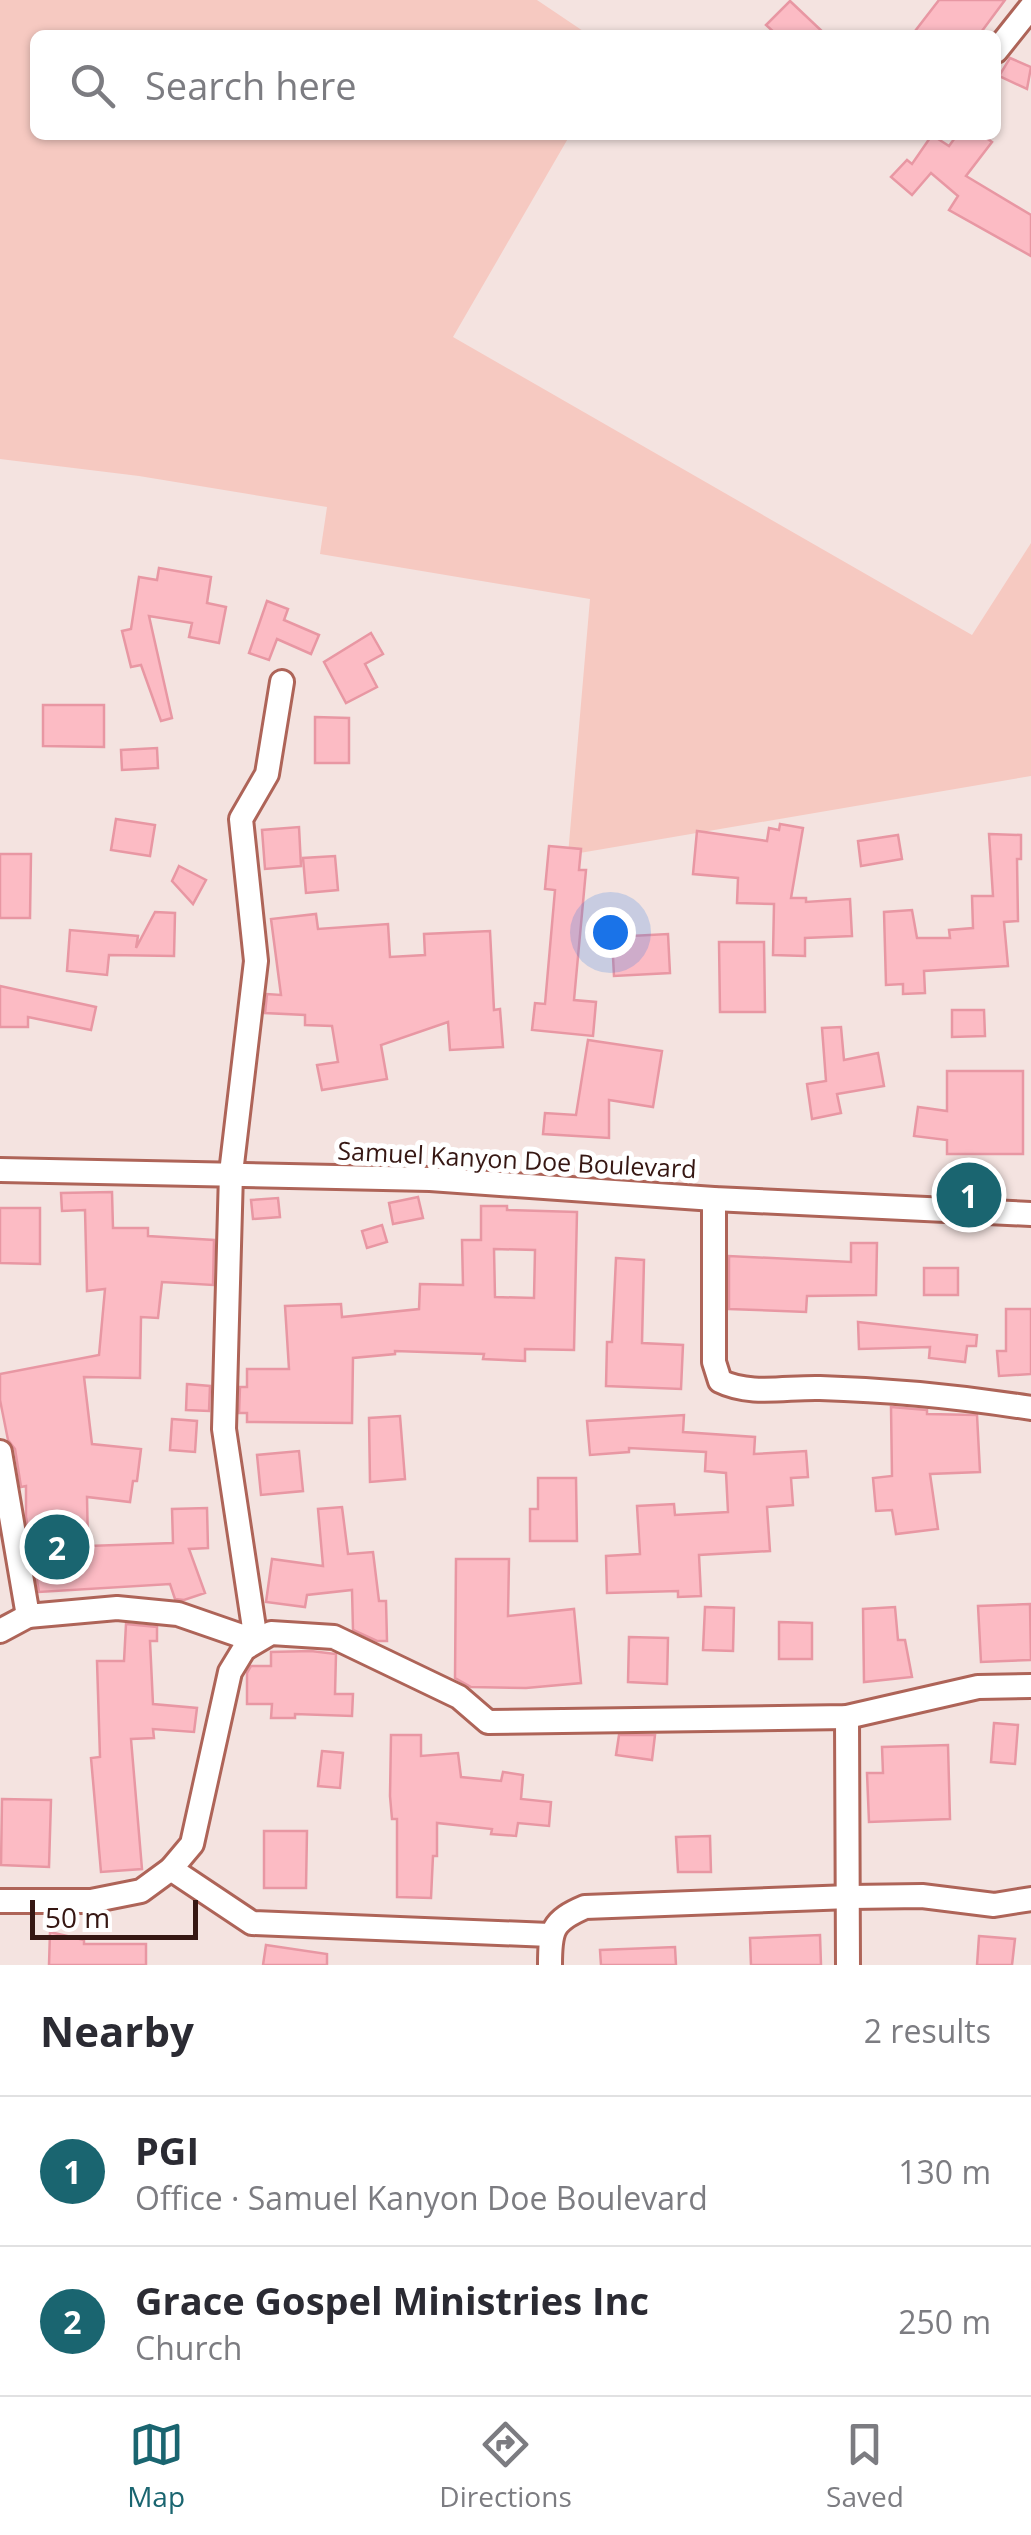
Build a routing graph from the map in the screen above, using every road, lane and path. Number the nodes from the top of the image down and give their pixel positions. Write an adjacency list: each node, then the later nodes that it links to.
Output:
1 (1031, 7): 2 (street)
2 (1001, 46)
3 (282, 682): 5 (street)
4 (0, 1170): 5 (street, Samuel Kanyon Doe Boulevard)
5 (231, 1173): 6 (street, Samuel Kanyon Doe Boulevard); 12 (street)
6 (714, 1198): 7 (street, Samuel Kanyon Doe Boulevard); 8 (street)
7 (1031, 1214)
8 (1031, 1408)
9 (0, 1452): 10 (street)
10 (28, 1616): 11 (street); 12 (street)
11 (0, 1631)
12 (256, 1640): 14 (street); 15 (street)
13 (1031, 1686): 14 (street)
14 (846, 1717): 16 (street)
15 (172, 1869): 18 (street); 19 (street)
16 (850, 1896): 17 (street); 19 (street); 21 (street)
17 (1031, 1900)
18 (0, 1901)
19 (550, 1935): 20 (street)
20 (550, 1965)
21 (848, 1965)

